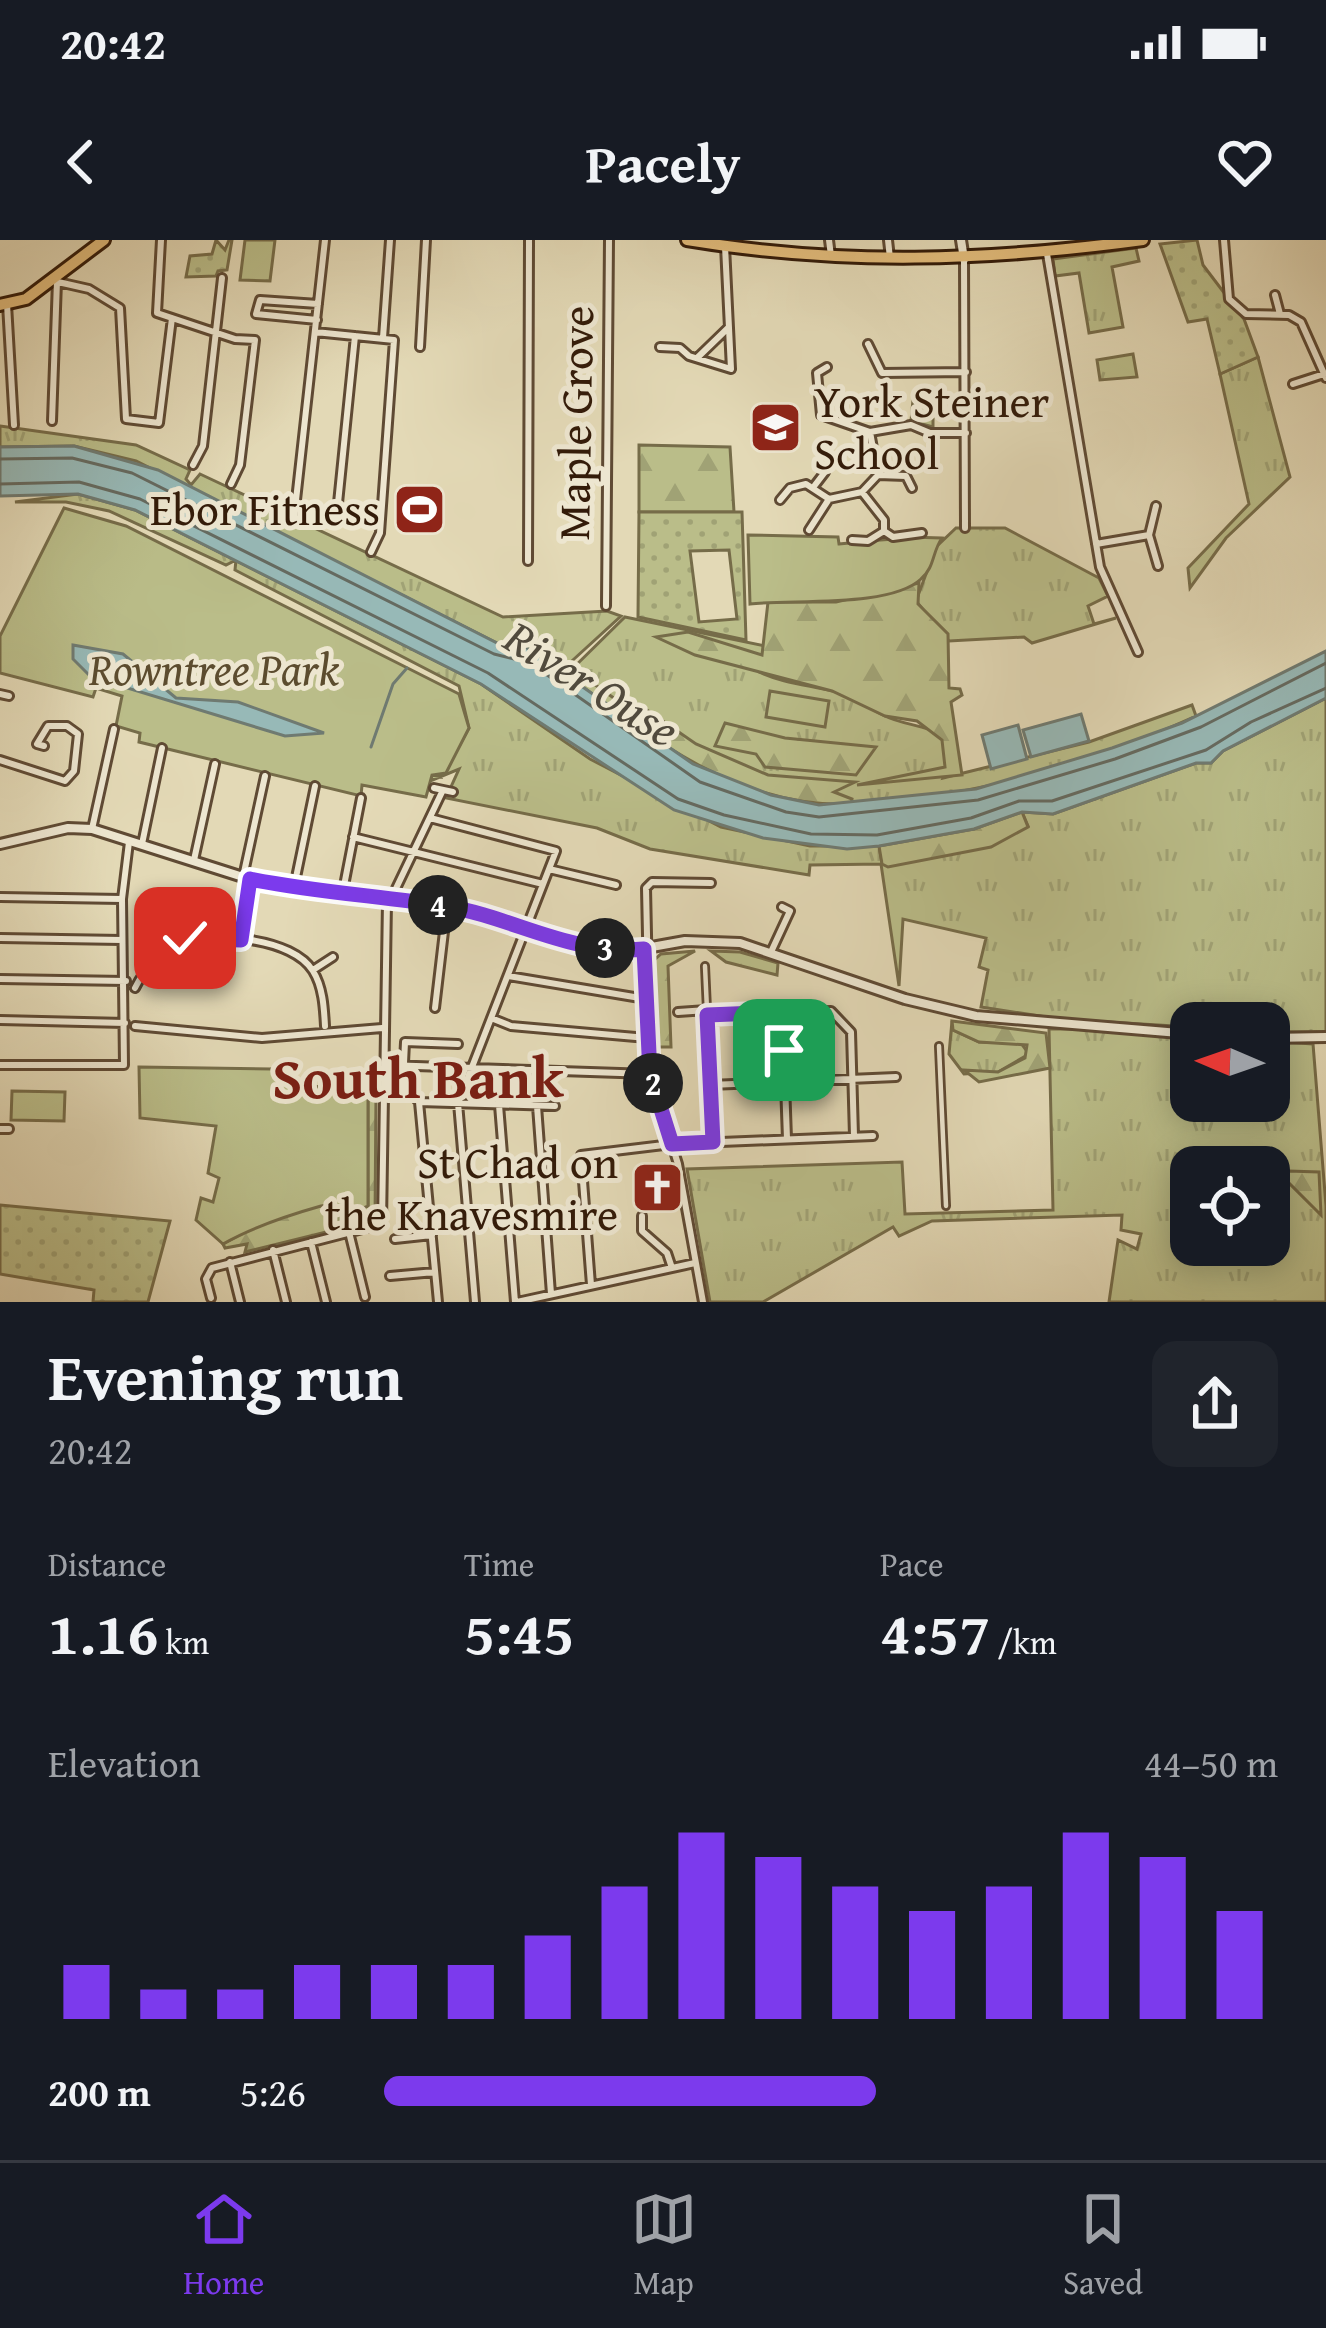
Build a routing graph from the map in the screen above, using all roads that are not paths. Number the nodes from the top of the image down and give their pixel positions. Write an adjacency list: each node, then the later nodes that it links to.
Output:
1 (103, 240): 20 (main road)
2 (161, 240): 25 (street)
3 (325, 240): 23 (street)
4 (390, 240): 31 (street)
5 (426, 240): 33 (street)
6 (529, 240): 64 (street)
7 (609, 240): 66 (street, Maple Grove)
8 (686, 240): 14 (main road)
9 (829, 240): 16 (street)
10 (888, 240): 18 (street)
11 (961, 240): 17 (street)
12 (1139, 240): 15 (main road)
13 (1224, 240): 24 (street)
14 (724, 246): 16 (main road); 27 (street)
15 (1047, 254): 17 (main road); 62 (street)
16 (831, 260): 18 (main road)
17 (964, 261): 18 (main road); 37 (street)
18 (891, 262)
19 (222, 278): 29 (street)
20 (57, 279): 22 (main road); 25 (street); 40 (street)
21 (1275, 295): 24 (street)
22 (4, 304): 41 (street)
23 (319, 304): 26 (street); 26 (street)
24 (1280, 314): 38 (street)
25 (172, 318): 29 (street)
26 (317, 320): 28 (street)
27 (728, 328): 35 (street); 35 (street)
28 (316, 332): 30 (street); 55 (street)
29 (216, 333): 44 (street); 47 (street)
30 (355, 336): 31 (street); 54 (street)
31 (383, 339): 63 (street)
32 (868, 344): 37 (street)
33 (420, 347)
34 (660, 347): 35 (street)
35 (697, 358)
36 (827, 367): 42 (street)
37 (966, 372): 43 (street)
38 (1325, 376): 39 (street)
39 (1293, 384)
40 (52, 421)
41 (14, 425)
42 (870, 432): 43 (street); 46 (street)
43 (966, 433): 56 (street)
44 (194, 465)
45 (825, 472): 48 (street)
46 (878, 476): 49 (street); 50 (street)
47 (231, 484)
48 (815, 485): 51 (street); 52 (street)
49 (912, 488)
50 (862, 492): 51 (street); 58 (street)
51 (829, 499): 57 (street)
52 (780, 500)
53 (1156, 506): 60 (street)
54 (337, 513)
55 (294, 518)
56 (965, 528)
57 (809, 530)
58 (884, 531): 59 (street); 61 (street)
59 (922, 533)
60 (1149, 535): 62 (street); 65 (street)
61 (852, 540)
62 (1096, 544): 67 (street)
63 (371, 552)
64 (528, 561)
65 (1158, 566)
66 (606, 606)
67 (1138, 652)
68 (114, 729): 78 (street)
69 (44, 746): 71 (street)
70 (162, 748): 82 (street)
71 (0, 760)
72 (215, 764): 84 (street)
73 (265, 776): 86 (street)
74 (315, 786): 90 (street)
75 (453, 792): 77 (street)
76 (361, 798): 79 (street)
77 (430, 818): 83 (street); 85 (street)
78 (92, 829): 80 (street); 81 (street)
79 (353, 837): 83 (street); 91 (street)
80 (129, 842): 82 (street); 93 (street)
81 (0, 844)
82 (142, 847): 84 (street)
83 (414, 852): 88 (street); 94 (street)
84 (193, 864): 86 (street)
85 (549, 869): 88 (street); 89 (street)
86 (247, 878): 90 (street); 102 (street)
87 (711, 883): 104 (street)
88 (543, 884): 99 (street)
89 (616, 885)
90 (294, 887): 91 (street)
91 (342, 896): 94 (street)
92 (0, 897): 93 (street)
93 (122, 899): 101 (street)
94 (389, 901): 95 (street); 123 (street)
95 (448, 906): 98 (street); 115 (street)
96 (790, 910): 106 (street)
97 (177, 915): 103 (street)
98 (507, 926): 99 (street); 105 (street)
99 (525, 931): 104 (street); 105 (street)
100 (0, 938): 101 (street)
101 (123, 940): 112 (street)
102 (241, 940): 103 (street); 109 (street)
103 (186, 941): 113 (street)
104 (644, 949): 106 (street); 114 (street)
105 (517, 950): 110 (street)
106 (772, 952): 124 (street)
107 (333, 957): 109 (street)
108 (705, 966): 118 (street)
109 (313, 970): 122 (street)
110 (508, 976): 114 (street); 119 (street)
111 (0, 979): 112 (street)
112 (126, 981): 121 (street)
113 (135, 988)
114 (646, 999): 126 (street)
115 (435, 1008)
116 (678, 1012): 118 (street)
117 (783, 1012): 118 (street); 128 (street); 137 (street)
118 (707, 1013): 139 (street)
119 (491, 1018): 126 (street); 134 (street)
120 (0, 1020): 121 (street)
121 (130, 1024): 123 (street); 133 (street)
122 (325, 1026)
123 (383, 1028): 131 (street)
124 (1170, 1032)
125 (1326, 1037): 127 (street)
126 (647, 1038): 135 (street)
127 (1290, 1038)
128 (783, 1039): 138 (street)
129 (458, 1044): 132 (street)
130 (939, 1046): 150 (street)
131 (385, 1063): 132 (street); 140 (street); 152 (street)
132 (404, 1064): 134 (street)
133 (0, 1065)
134 (472, 1066): 135 (street); 141 (street)
135 (650, 1074): 149 (street)
136 (896, 1077): 137 (street)
137 (853, 1079): 138 (street); 145 (street)
138 (784, 1082): 139 (street); 147 (street)
139 (710, 1085): 148 (street)
140 (419, 1102): 141 (street); 153 (street)
141 (458, 1103): 142 (street); 171 (street)
142 (499, 1105): 143 (street); 172 (street)
143 (537, 1106): 144 (street); 163 (street)
144 (555, 1106)
145 (854, 1136): 146 (street); 147 (street)
146 (873, 1136)
147 (787, 1139): 148 (street)
148 (713, 1142): 149 (street)
149 (672, 1144): 158 (street); 162 (street)
150 (946, 1207)
151 (642, 1216): 159 (street)
152 (350, 1232): 155 (street); 164 (street)
153 (431, 1235): 154 (street); 160 (street)
154 (395, 1239)
155 (311, 1241): 156 (street); 169 (street)
156 (273, 1250): 157 (street); 168 (street)
157 (230, 1262): 165 (street); 167 (street)
158 (696, 1263): 159 (street); 166 (street)
159 (672, 1268): 162 (street)
160 (435, 1272): 161 (street); 170 (street)
161 (390, 1276)
162 (591, 1286): 163 (street)
163 (551, 1294): 172 (street)
164 (365, 1297)
165 (211, 1298)
166 (701, 1301)
167 (240, 1302)
168 (286, 1302)
169 (326, 1302)
170 (438, 1302)
171 (475, 1302)
172 (516, 1302)

